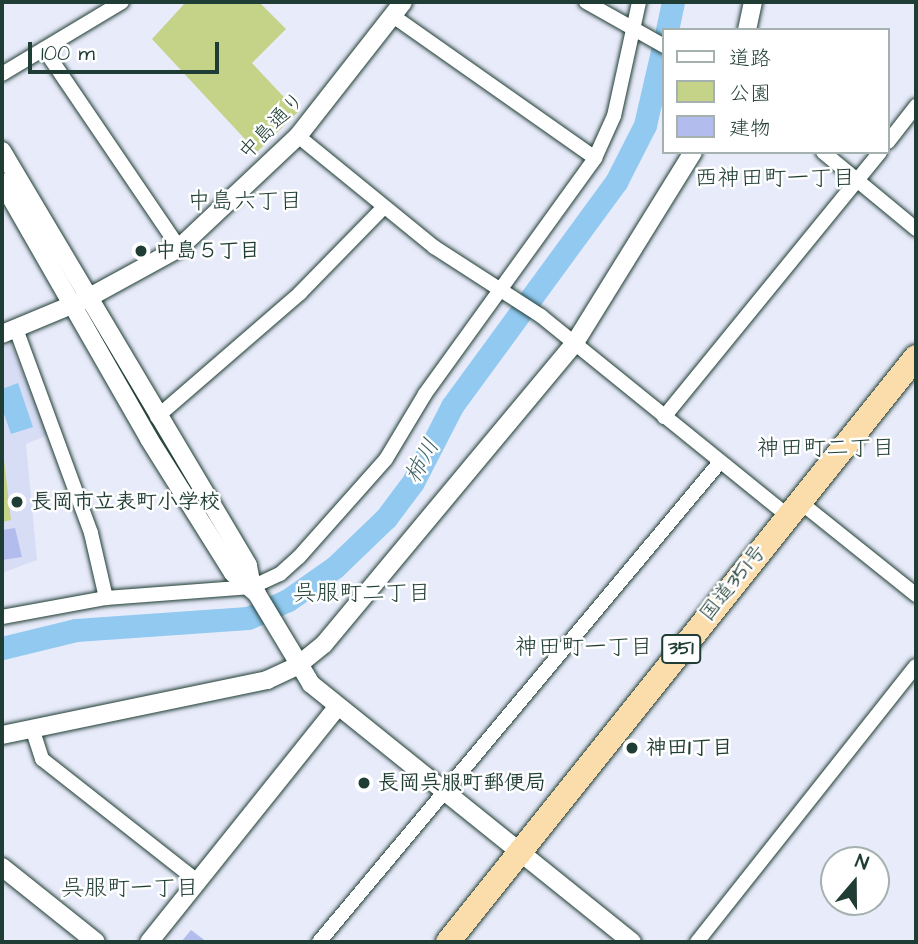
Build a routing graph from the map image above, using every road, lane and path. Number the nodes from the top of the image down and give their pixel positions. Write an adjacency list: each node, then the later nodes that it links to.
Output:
1 (122, 2): 9 (street)
2 (586, 2): 7 (street)
3 (639, 2): 7 (street)
4 (753, 2): 6 (street)
5 (398, 9): 12 (street, 中島通り); 18 (street)
6 (747, 28)
7 (632, 30): 8 (street); 18 (street)
8 (662, 45)
9 (44, 49): 10 (street); 23 (street)
10 (2, 74)
11 (916, 106): 13 (street)
12 (298, 136): 21 (street); 23 (street, 中島通り)
13 (890, 139)
14 (2, 151): 25 (street)
15 (693, 154): 27 (street)
16 (826, 154): 19 (street)
17 (878, 154): 19 (street)
18 (595, 158): 24 (street)
19 (858, 180): 22 (street); 29 (street)
20 (2, 182): 25 (street)
21 (383, 208): 24 (street); 30 (street)
22 (916, 229)
23 (179, 248): 25 (street, 中島通り)
24 (505, 294): 27 (street); 33 (street)
25 (80, 302): 26 (street, 中島通り); 30 (street); 33 (street)
26 (9, 331): 35 (street)
27 (574, 344): 29 (street); 37 (street)
28 (916, 357): 32 (highway, 国道351号 / 351)
29 (664, 416): 31 (street)
30 (157, 417): 33 (street)
31 (720, 462): 32 (street); 42 (street)
32 (794, 509): 34 (street); 43 (highway, 国道351号 / 351)
33 (255, 591): 35 (street); 37 (street)
34 (916, 596)
35 (106, 598): 36 (street)
36 (2, 617)
37 (297, 666): 39 (street); 40 (street)
38 (916, 666): 51 (street)
39 (337, 707): 42 (street); 45 (street)
40 (32, 728): 41 (street); 45 (street)
41 (2, 735)
42 (443, 790): 43 (street); 48 (street)
43 (519, 850): 49 (highway, 国道351号 / 351); 50 (street)
44 (2, 867): 46 (street)
45 (197, 881): 47 (street)
46 (96, 942)
47 (149, 942)
48 (319, 942)
49 (448, 942)
50 (632, 942)
51 (696, 942)

